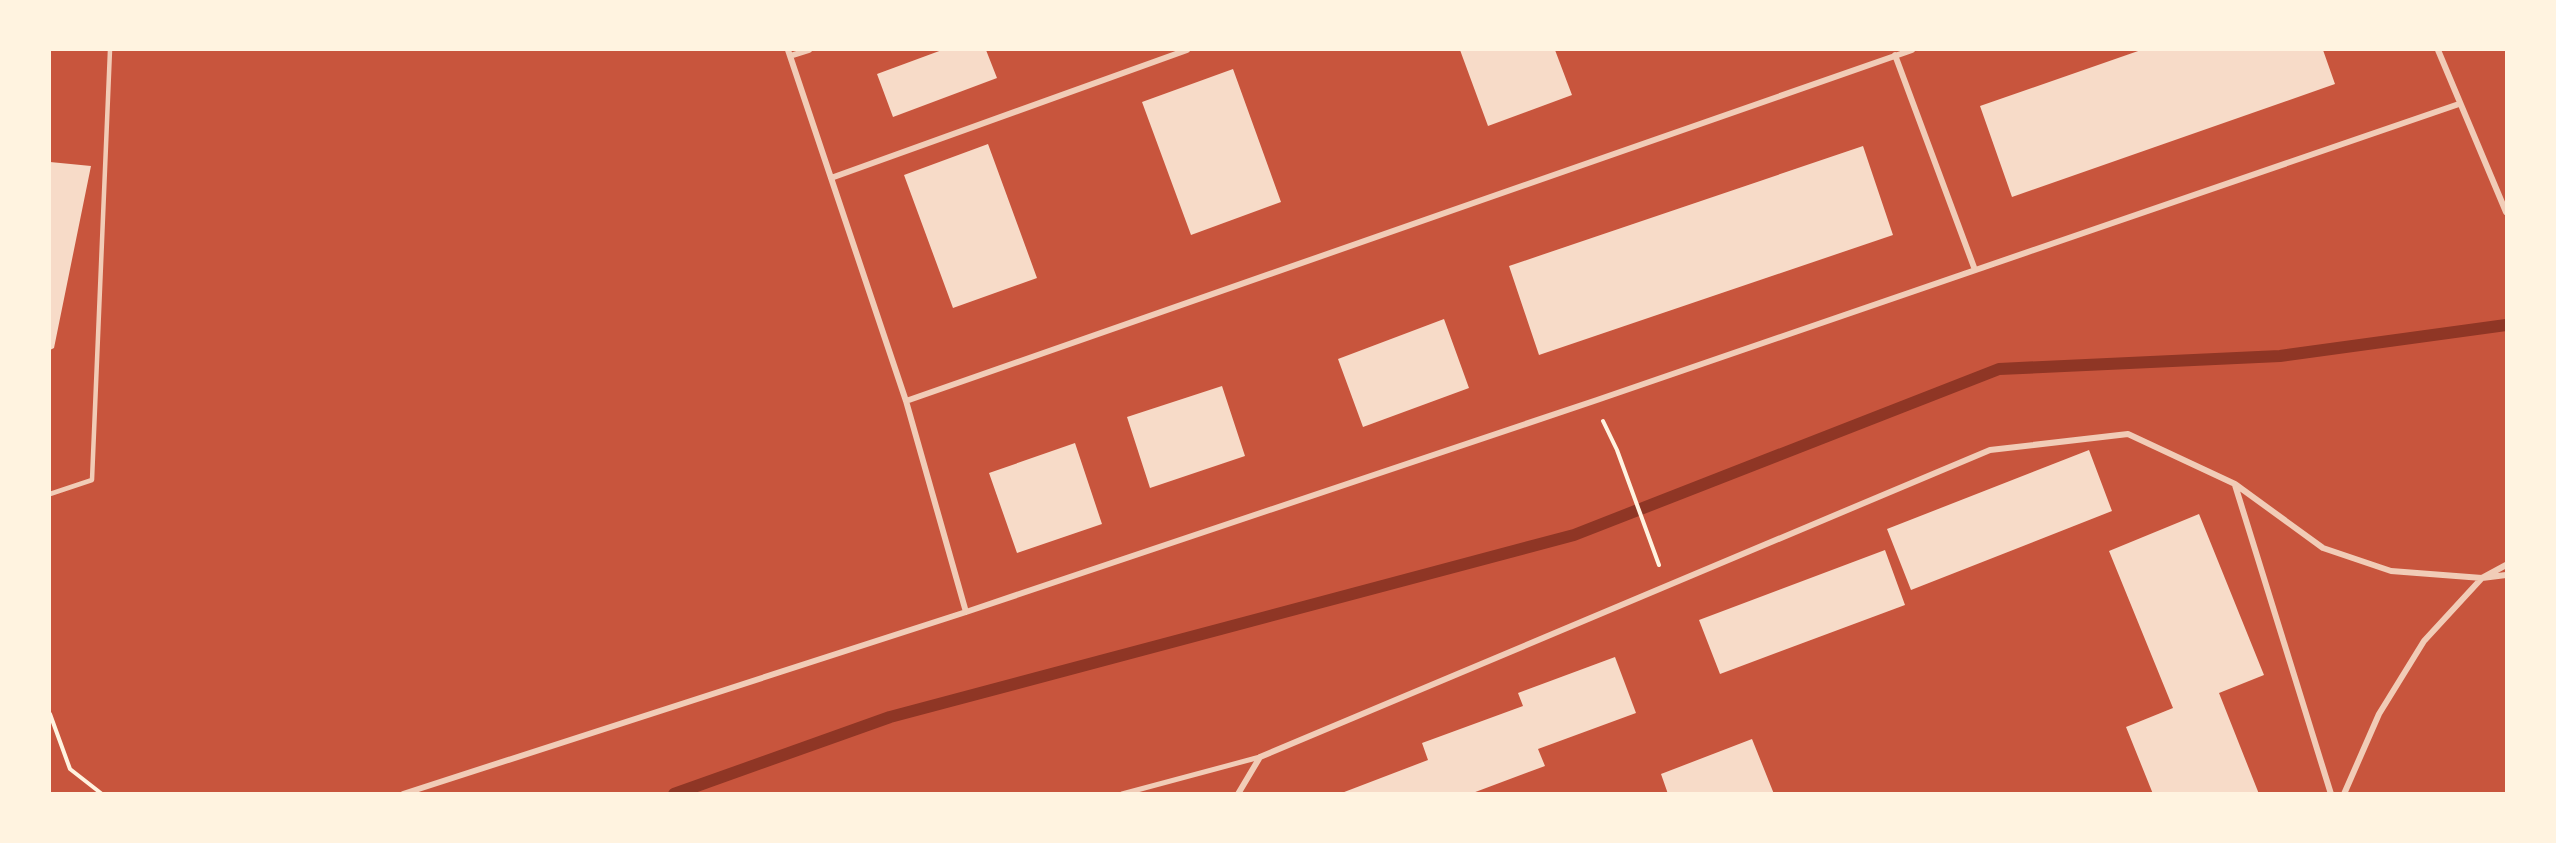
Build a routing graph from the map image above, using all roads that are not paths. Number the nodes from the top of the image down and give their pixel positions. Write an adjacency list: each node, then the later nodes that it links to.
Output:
1 (111, 50): 14 (lane)
2 (809, 50): 6 (street)
3 (1187, 50): 9 (street)
4 (1912, 50): 7 (street)
5 (2438, 50): 8 (street)
6 (789, 53): 9 (street)
7 (1895, 55): 11 (street); 12 (street)
8 (2459, 104): 10 (street); 11 (street)
9 (831, 178): 12 (street)
10 (2506, 212)
11 (1975, 270): 18 (street)
12 (906, 401): 18 (street)
13 (2235, 484): 17 (street); 19 (street); 23 (street)
14 (50, 494)
15 (2506, 565): 17 (street)
16 (2506, 575): 17 (street)
17 (2482, 578): 24 (street)
18 (966, 612): 20 (street)
19 (1260, 757): 21 (street); 22 (street)
20 (403, 794)
21 (1122, 794)
22 (1238, 794)
23 (2331, 794)
24 (2344, 794)

